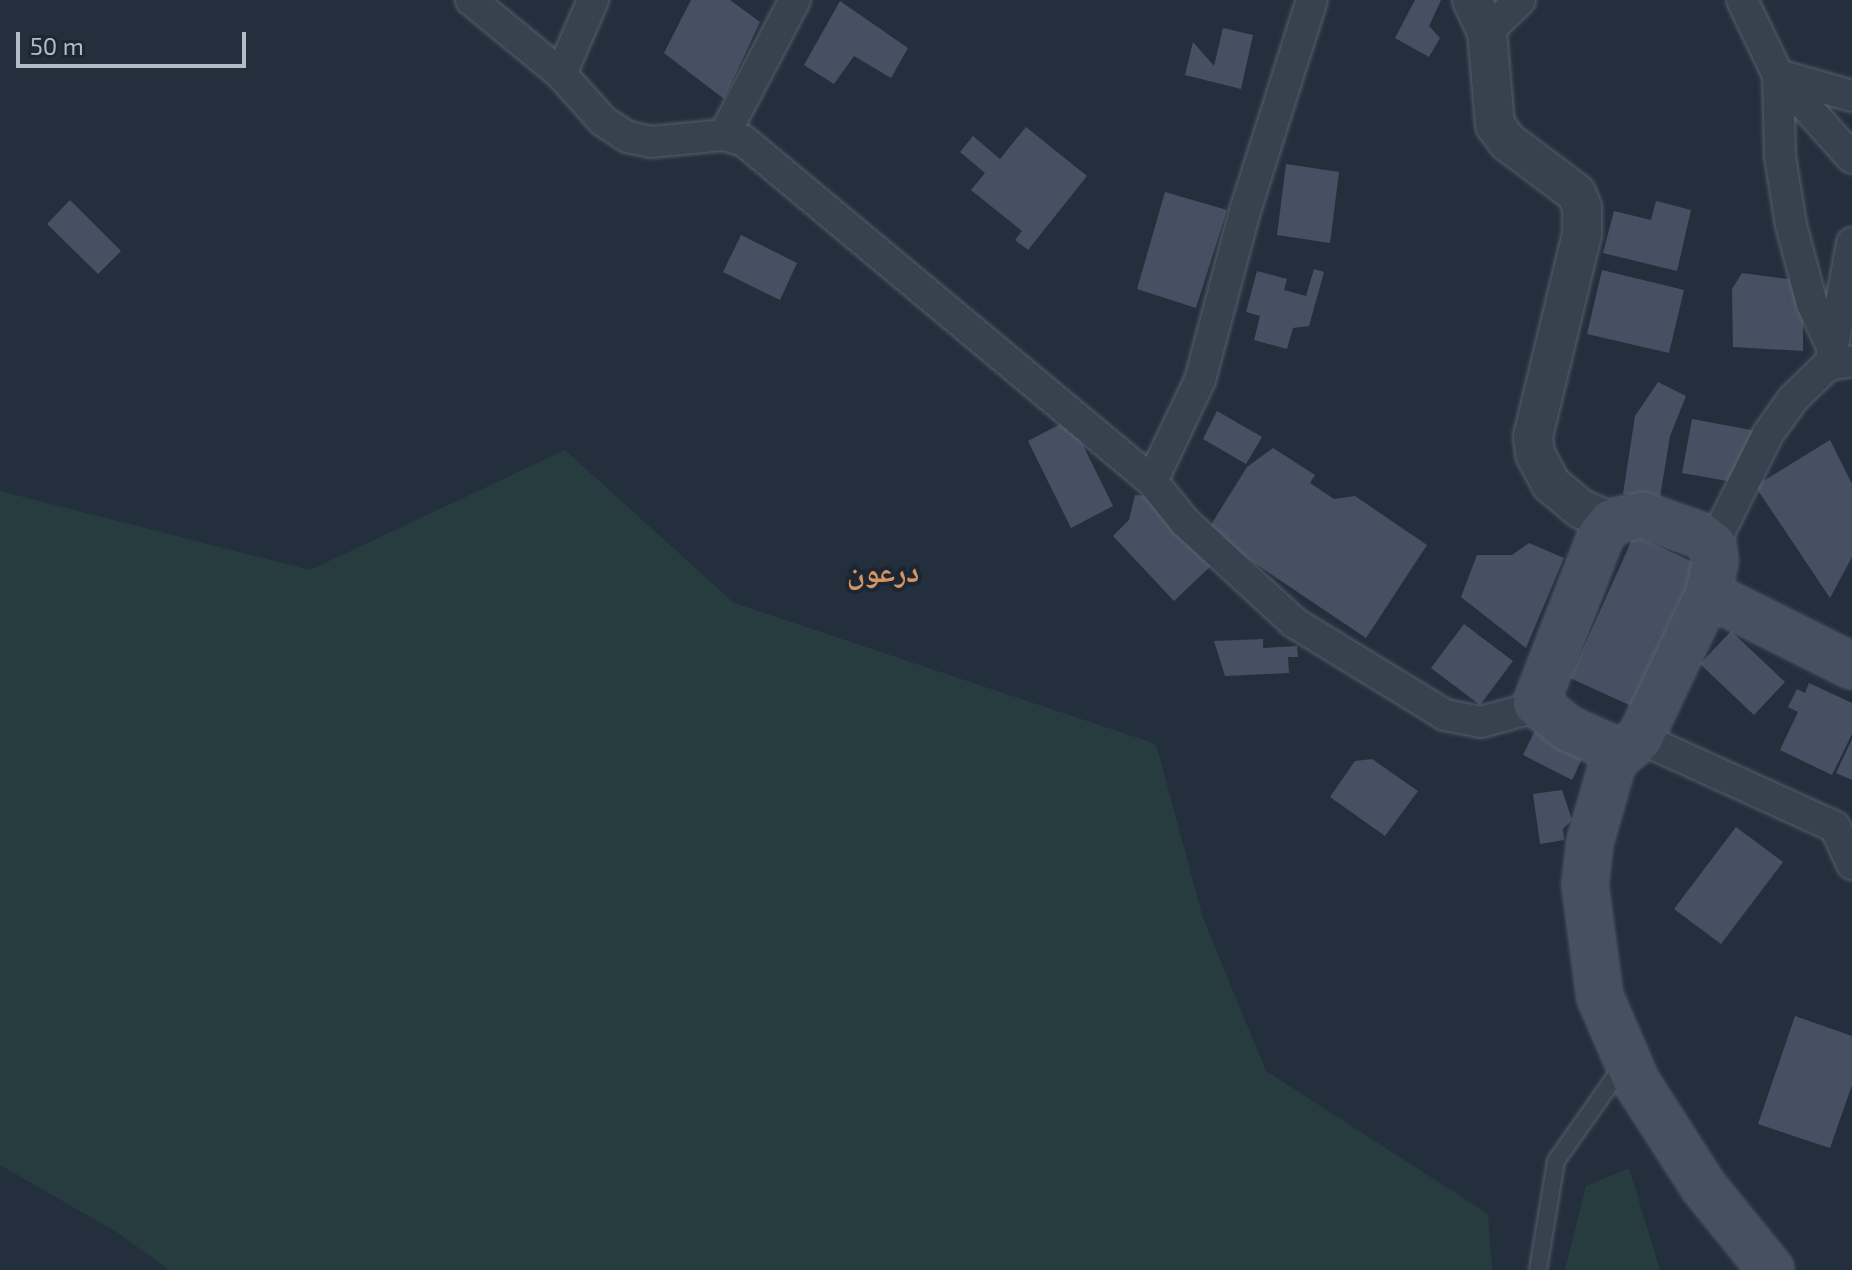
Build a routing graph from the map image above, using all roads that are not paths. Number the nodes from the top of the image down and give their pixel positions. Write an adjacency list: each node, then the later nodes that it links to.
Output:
1 (471, 0): 8 (street)
2 (593, 0): 8 (street)
3 (795, 0): 11 (street)
4 (1312, 0): 15 (street)
5 (1520, 0): 7 (street)
6 (1742, 0): 9 (street)
7 (1480, 16): 16 (street)
8 (561, 74): 11 (street)
9 (1778, 75): 10 (street); 12 (street); 14 (street)
10 (1852, 96)
11 (724, 135): 15 (street)
12 (1852, 158)
13 (1852, 243): 14 (street)
14 (1838, 358): 17 (street)
15 (1152, 481): 20 (street)
16 (1612, 522): 17 (main road); 20 (main road)
17 (1713, 545): 18 (main road)
18 (1708, 594): 19 (main road); 21 (main road)
19 (1852, 666)
20 (1536, 707): 21 (main road)
21 (1628, 745): 22 (street); 23 (main road)
22 (1852, 864)
23 (1627, 1059): 24 (lane); 25 (main road)
24 (1538, 1270)
25 (1771, 1270)

